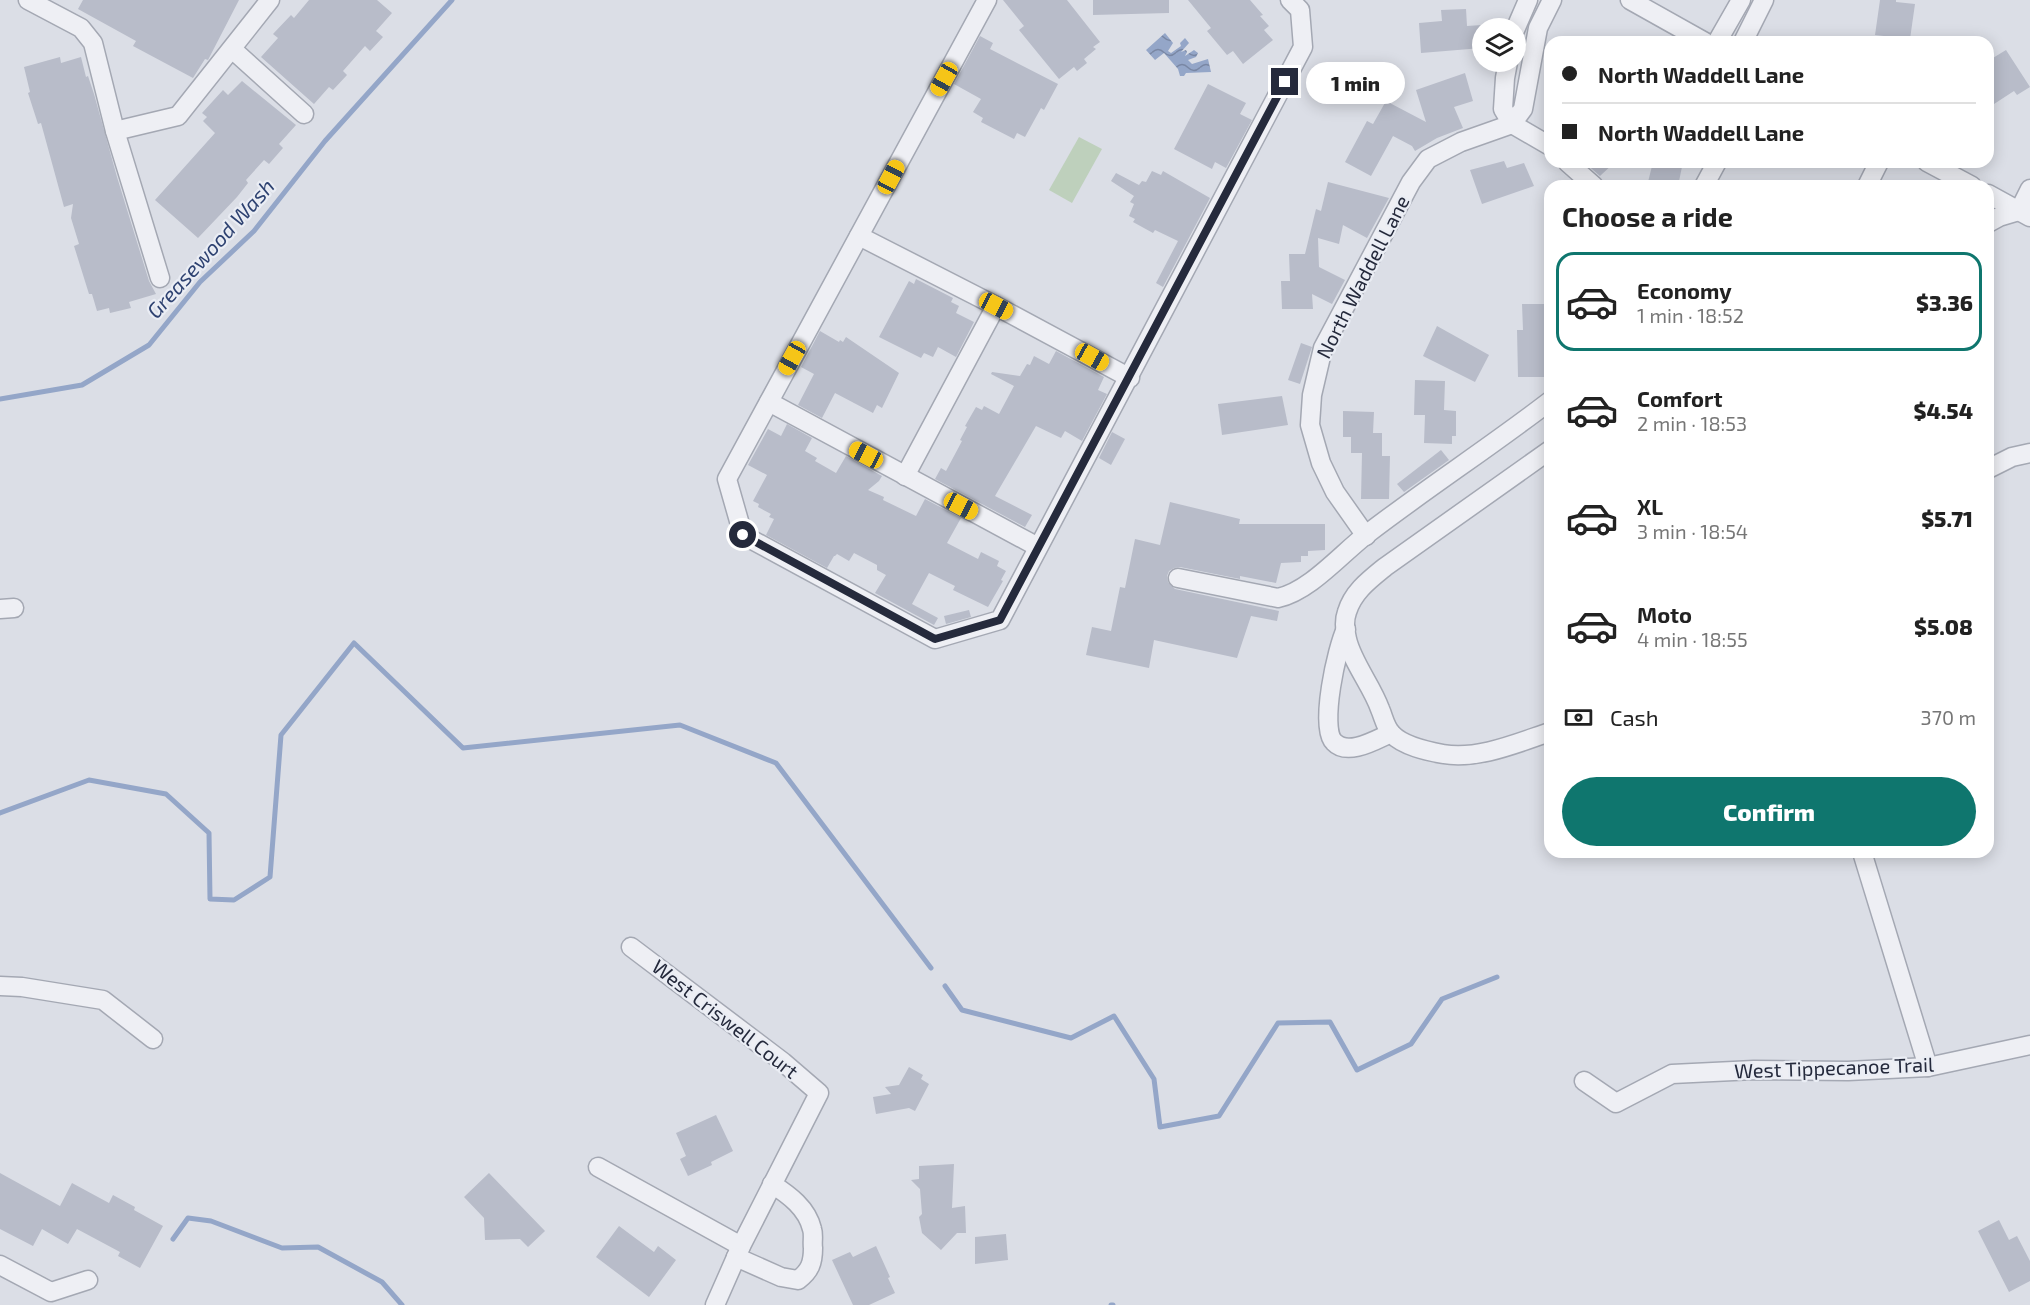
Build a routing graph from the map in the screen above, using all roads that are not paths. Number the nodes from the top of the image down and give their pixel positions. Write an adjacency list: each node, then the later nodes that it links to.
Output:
1 (29, 0): 20 (street)
2 (270, 0): 14 (street)
3 (987, 0): 30 (street)
4 (1527, 0): 10 (street)
5 (1552, 0): 15 (street)
6 (1630, 0): 11 (street)
7 (1741, 0): 12 (street)
8 (1764, 0): 13 (street)
9 (1299, 3): 33 (street)
10 (1520, 18)
11 (1694, 36)
12 (1720, 36)
13 (1746, 36)
14 (232, 49): 18 (street); 20 (street)
15 (1526, 53)
16 (1506, 72): 19 (street)
17 (1523, 72): 19 (street)
18 (304, 114)
19 (1505, 127): 21 (street); 40 (street, North Waddell Lane)
20 (115, 131): 31 (street)
21 (1544, 143)
22 (1574, 168): 24 (street)
23 (1938, 168): 25 (street)
24 (1587, 180)
25 (1961, 180)
26 (2030, 189): 28 (street)
27 (1994, 197): 28 (street)
28 (2024, 214): 29 (street)
29 (1994, 220)
30 (859, 236): 32 (street); 34 (street)
31 (160, 278)
32 (996, 306): 33 (street); 39 (street)
33 (1130, 378): 41 (street)
34 (768, 402): 39 (street); 41 (street)
35 (1544, 405): 40 (street)
36 (2030, 453): 38 (street)
37 (1544, 454): 43 (street)
38 (1994, 466)
39 (904, 476): 41 (street)
40 (1366, 536): 42 (street)
41 (1038, 547)
42 (1178, 578)
43 (1346, 628): 44 (street); 44 (street)
44 (1391, 733): 45 (street)
45 (1544, 734)
46 (1864, 858): 51 (street)
47 (631, 947): 54 (street, West Criswell Court)
48 (0, 986): 49 (street)
49 (153, 1039)
50 (2030, 1045): 51 (street, West Tippecanoe Trail)
51 (1928, 1067): 52 (street, West Tippecanoe Trail)
52 (1584, 1081)
53 (598, 1167): 55 (street)
54 (772, 1184): 55 (street); 55 (street)
55 (739, 1251): 58 (street)
56 (0, 1265): 57 (street)
57 (88, 1280)
58 (715, 1305)

